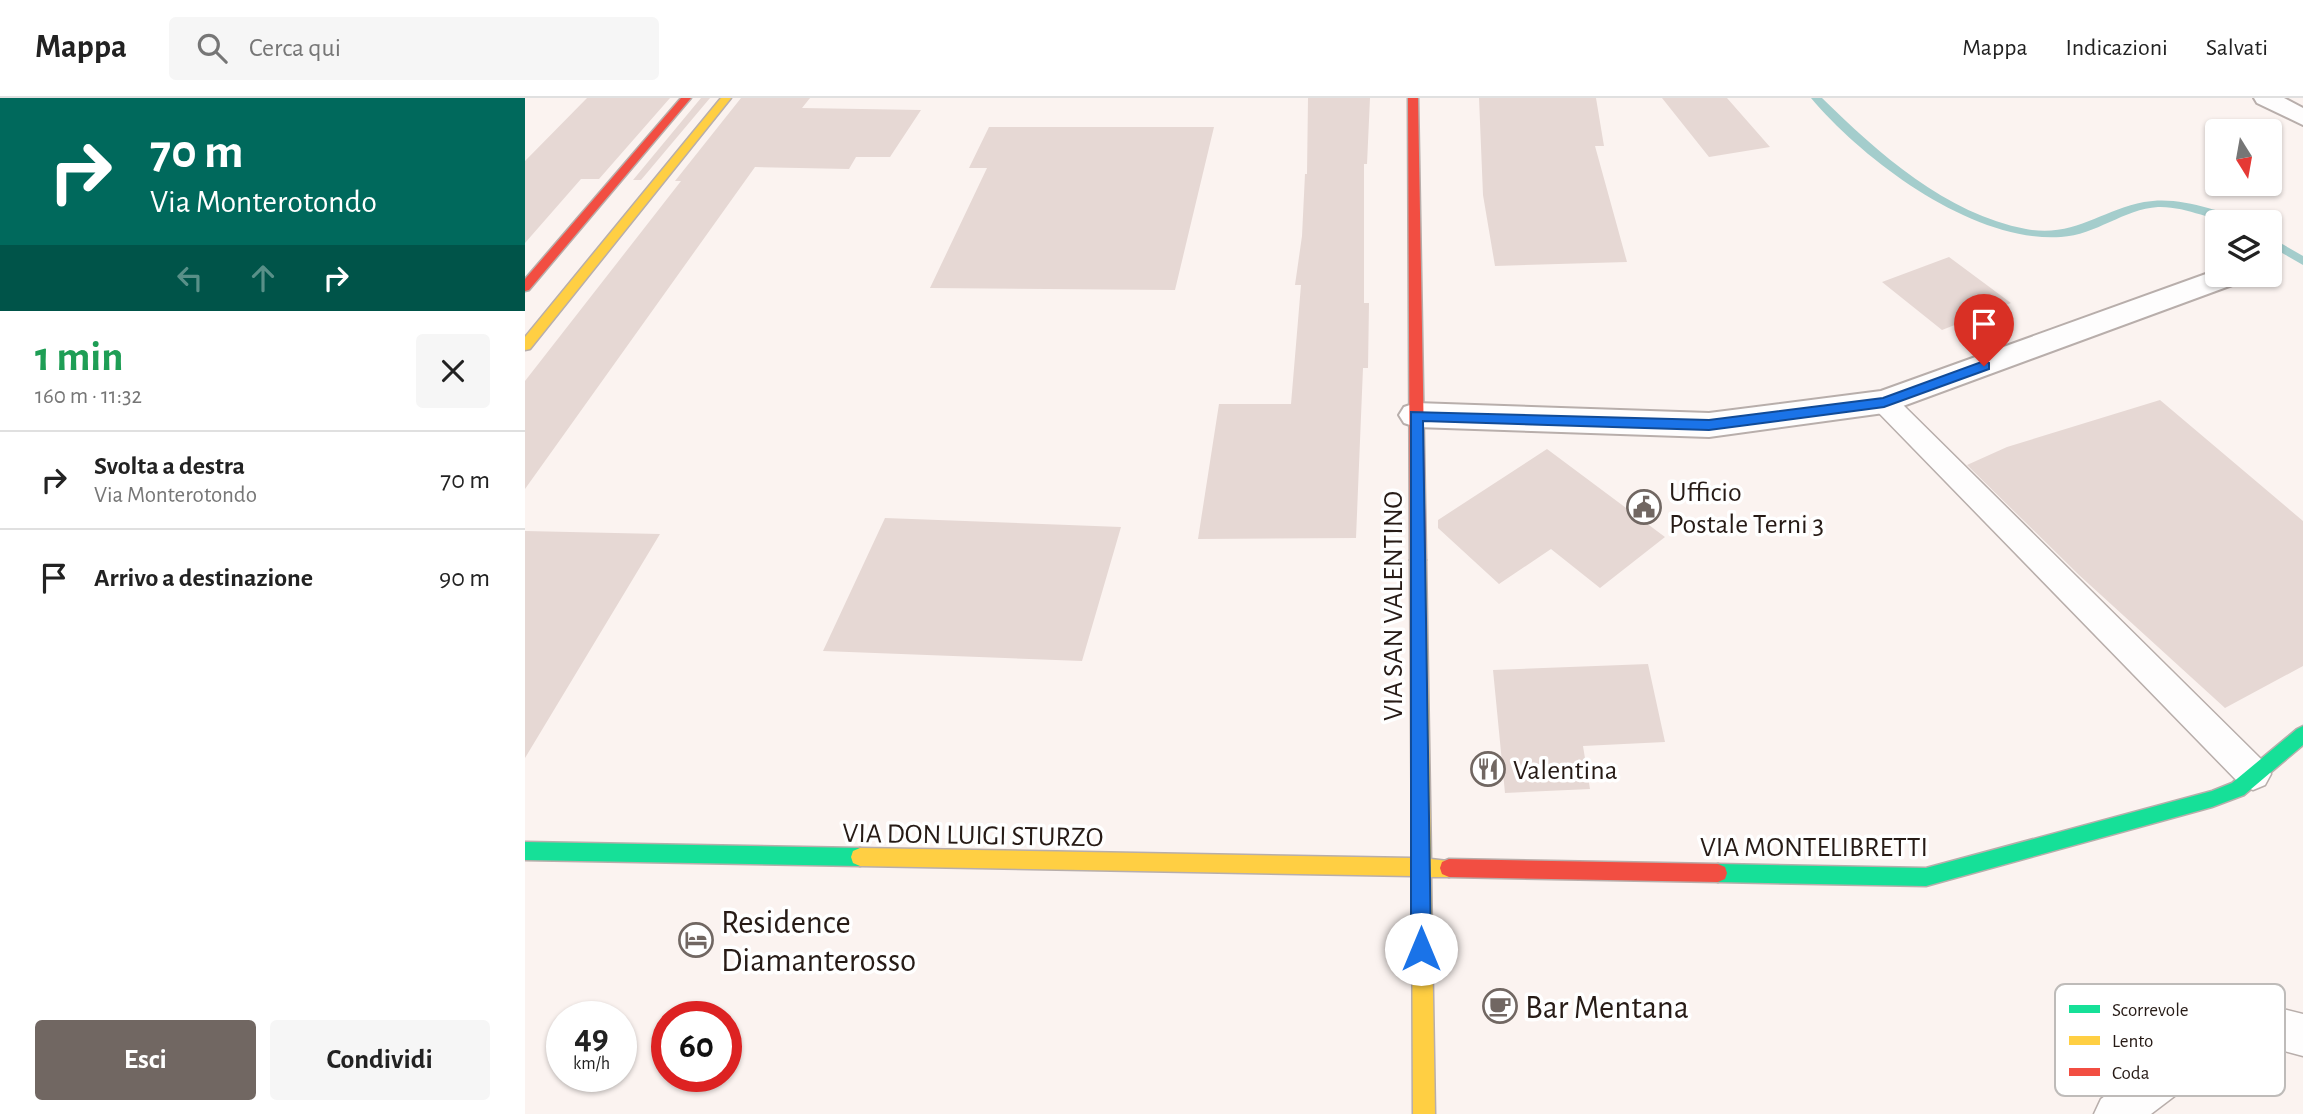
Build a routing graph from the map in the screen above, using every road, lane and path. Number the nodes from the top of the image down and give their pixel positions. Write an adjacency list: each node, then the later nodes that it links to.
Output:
1 (686, 98): 7 (street)
2 (726, 98): 8 (street)
3 (1413, 98): 10 (street, VIA SAN VALENTINO)
4 (2266, 98): 5 (street)
5 (2303, 118)
6 (2205, 285): 9 (street)
7 (525, 287)
8 (525, 346)
9 (1884, 402): 10 (street); 12 (lane)
10 (1416, 415): 14 (street, VIA SAN VALENTINO)
11 (2303, 734): 12 (street, VIA MONTELIBRETTI)
12 (2253, 774): 14 (street, VIA MONTELIBRETTI)
13 (525, 851): 14 (street, VIA DON LUIGI STURZO)
14 (1420, 868): 18 (street, VIA SAN VALENTINO)
15 (2285, 1031): 16 (lane)
16 (2303, 1035)
17 (2140, 1096): 19 (lane)
18 (1423, 1114)
19 (2116, 1114)

